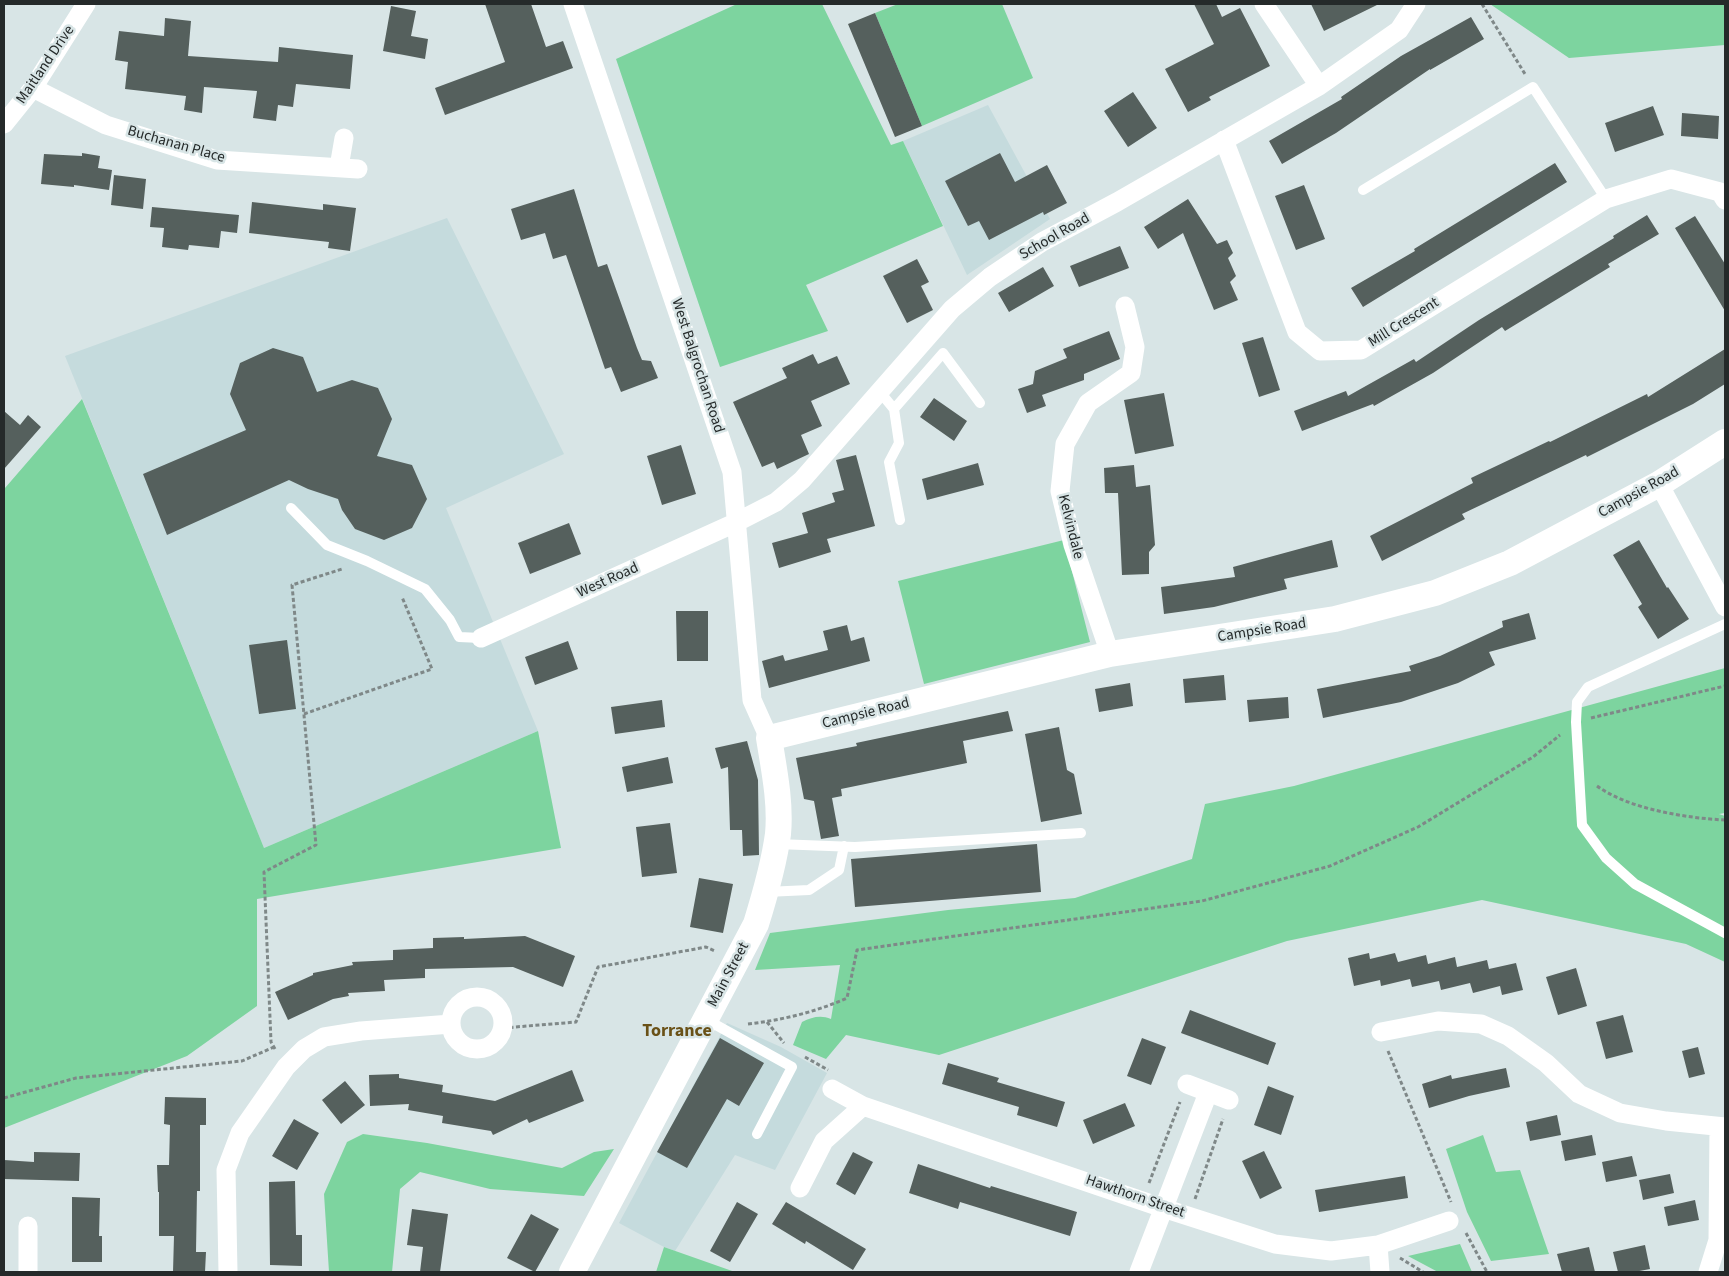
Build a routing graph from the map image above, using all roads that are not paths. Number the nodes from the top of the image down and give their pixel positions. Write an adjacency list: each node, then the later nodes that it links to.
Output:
1 (86, 4): 6 (street, Maitland Drive)
2 (573, 4): 23 (street, West Balgrochan Road)
3 (1264, 4): 5 (street)
4 (1416, 4): 5 (street, School Road)
5 (1319, 86): 9 (street, School Road)
6 (33, 88): 7 (street, Maitland Drive); 10 (street, Buchanan Place)
7 (4, 124)
8 (344, 138): 10 (street)
9 (1224, 140): 14 (street, Mill Crescent); 16 (street, School Road)
10 (339, 167): 11 (street, Buchanan Place)
11 (358, 169)
12 (1363, 190): 14 (lane)
13 (1723, 194): 14 (street, Mill Crescent)
14 (1606, 199)
15 (1125, 306): 27 (street, Kelvindale)
16 (880, 392): 18 (lane); 23 (street, School Road)
17 (980, 403): 18 (lane)
18 (894, 409): 22 (lane)
19 (1725, 442): 20 (main road, Campsie Road)
20 (1659, 484): 24 (street); 27 (main road, Campsie Road)
21 (292, 508): 26 (lane)
22 (900, 520)
23 (735, 523): 26 (street, West Road); 28 (street, West Balgrochan Road)
24 (1725, 607)
25 (1725, 624): 33 (lane)
26 (480, 638)
27 (1110, 654): 28 (main road, Campsie Road)
28 (769, 738): 30 (main road, Main Street)
29 (1081, 833): 31 (lane)
30 (776, 844): 31 (lane); 32 (main road, Main Street)
31 (844, 846): 32 (lane)
32 (766, 892): 34 (main road, Main Street)
33 (1725, 933)
34 (706, 1020): 43 (lane); 51 (main road, Main Street)
35 (451, 1024): 35 (street); 50 (street)
36 (1380, 1032): 42 (street)
37 (1187, 1084): 39 (street)
38 (832, 1089): 41 (street, Hawthorn Street)
39 (1208, 1093): 40 (street); 45 (street)
40 (1229, 1100)
41 (864, 1106): 44 (street); 45 (street, Hawthorn Street)
42 (1722, 1127): 54 (street)
43 (757, 1134)
44 (800, 1188)
45 (1163, 1208): 48 (street, Hawthorn Street); 52 (street)
46 (1455, 1218): 48 (street, Hawthorn Street)
47 (28, 1226): 49 (street)
48 (1378, 1245): 53 (street)
49 (28, 1272)
50 (228, 1272)
51 (572, 1272)
52 (1138, 1272)
53 (1380, 1272)
54 (1708, 1272)

